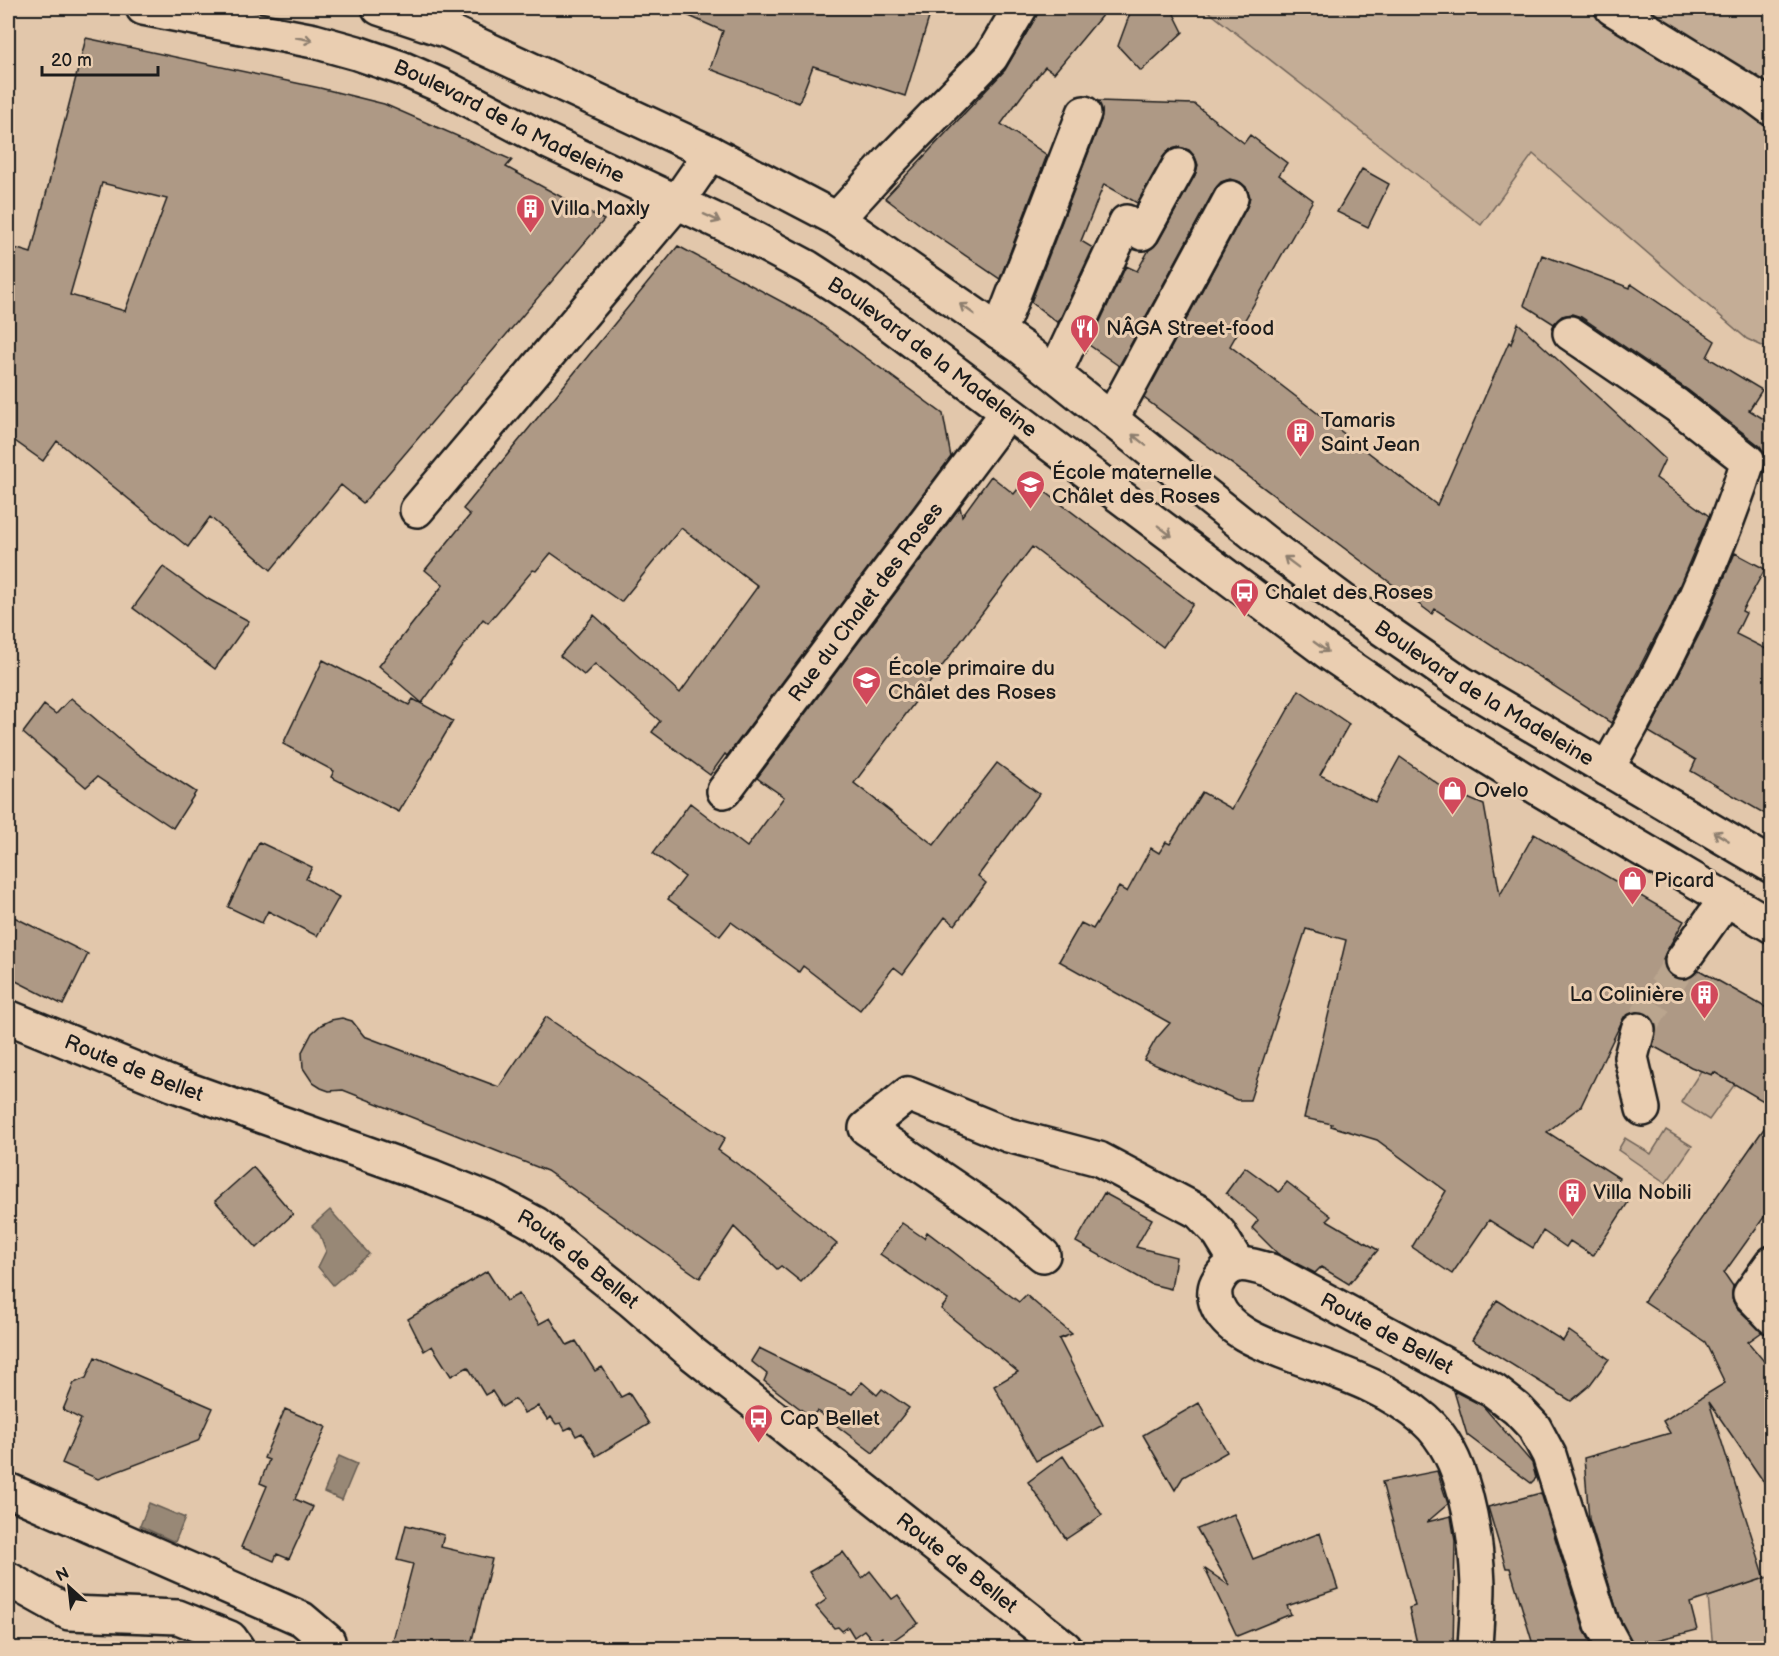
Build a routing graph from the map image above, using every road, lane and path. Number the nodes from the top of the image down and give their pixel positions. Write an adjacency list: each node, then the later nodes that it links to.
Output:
1 (143, 8): 5 (street, Boulevard de la Madeleine)
2 (380, 8): 6 (street, Boulevard de la Madeleine)
3 (1020, 8): 13 (street)
4 (1612, 8): 7 (street)
5 (260, 19): 12 (street, Boulevard de la Madeleine, one-way to 12)
6 (453, 19): 9 (street, Boulevard de la Madeleine)
7 (1772, 109)
8 (1084, 112): 14 (street)
9 (711, 153): 12 (street); 13 (street, Boulevard de la Madeleine)
10 (1179, 166): 16 (street)
11 (1231, 198): 18 (street)
12 (677, 202): 17 (street, Boulevard de la Madeleine, one-way to 17); 19 (street)
13 (837, 219): 14 (street, Boulevard de la Madeleine, one-way to 13)
14 (999, 332): 16 (street, Boulevard de la Madeleine)
15 (1570, 333): 21 (street)
16 (1055, 373): 18 (street, Boulevard de la Madeleine)
17 (1007, 412): 22 (street, Rue du Chalet des Roses); 23 (street, Boulevard de la Madeleine, one-way to 23)
18 (1112, 418): 20 (street, Boulevard de la Madeleine, one-way to 18)
19 (417, 510)
20 (1570, 747): 21 (street, Boulevard de la Madeleine); 23 (street)
21 (1607, 768): 24 (street, Boulevard de la Madeleine, one-way to 21)
22 (724, 791)
23 (1543, 791): 25 (street, Boulevard de la Madeleine)
24 (1772, 866)
25 (1726, 899): 26 (street, Boulevard de la Madeleine); 27 (street)
26 (1772, 926)
27 (1682, 961)
28 (8, 1017): 39 (street, Route de Bellet)
29 (1638, 1029): 30 (street)
30 (1642, 1109)
31 (1043, 1255): 33 (street)
32 (1772, 1263): 34 (street)
33 (1238, 1264): 40 (street); 41 (street, Route de Bellet)
34 (1772, 1317)
35 (8, 1490): 38 (street)
36 (8, 1580): 37 (street)
37 (237, 1648)
38 (326, 1648)
39 (1065, 1648)
40 (1475, 1648)
41 (1615, 1648)

